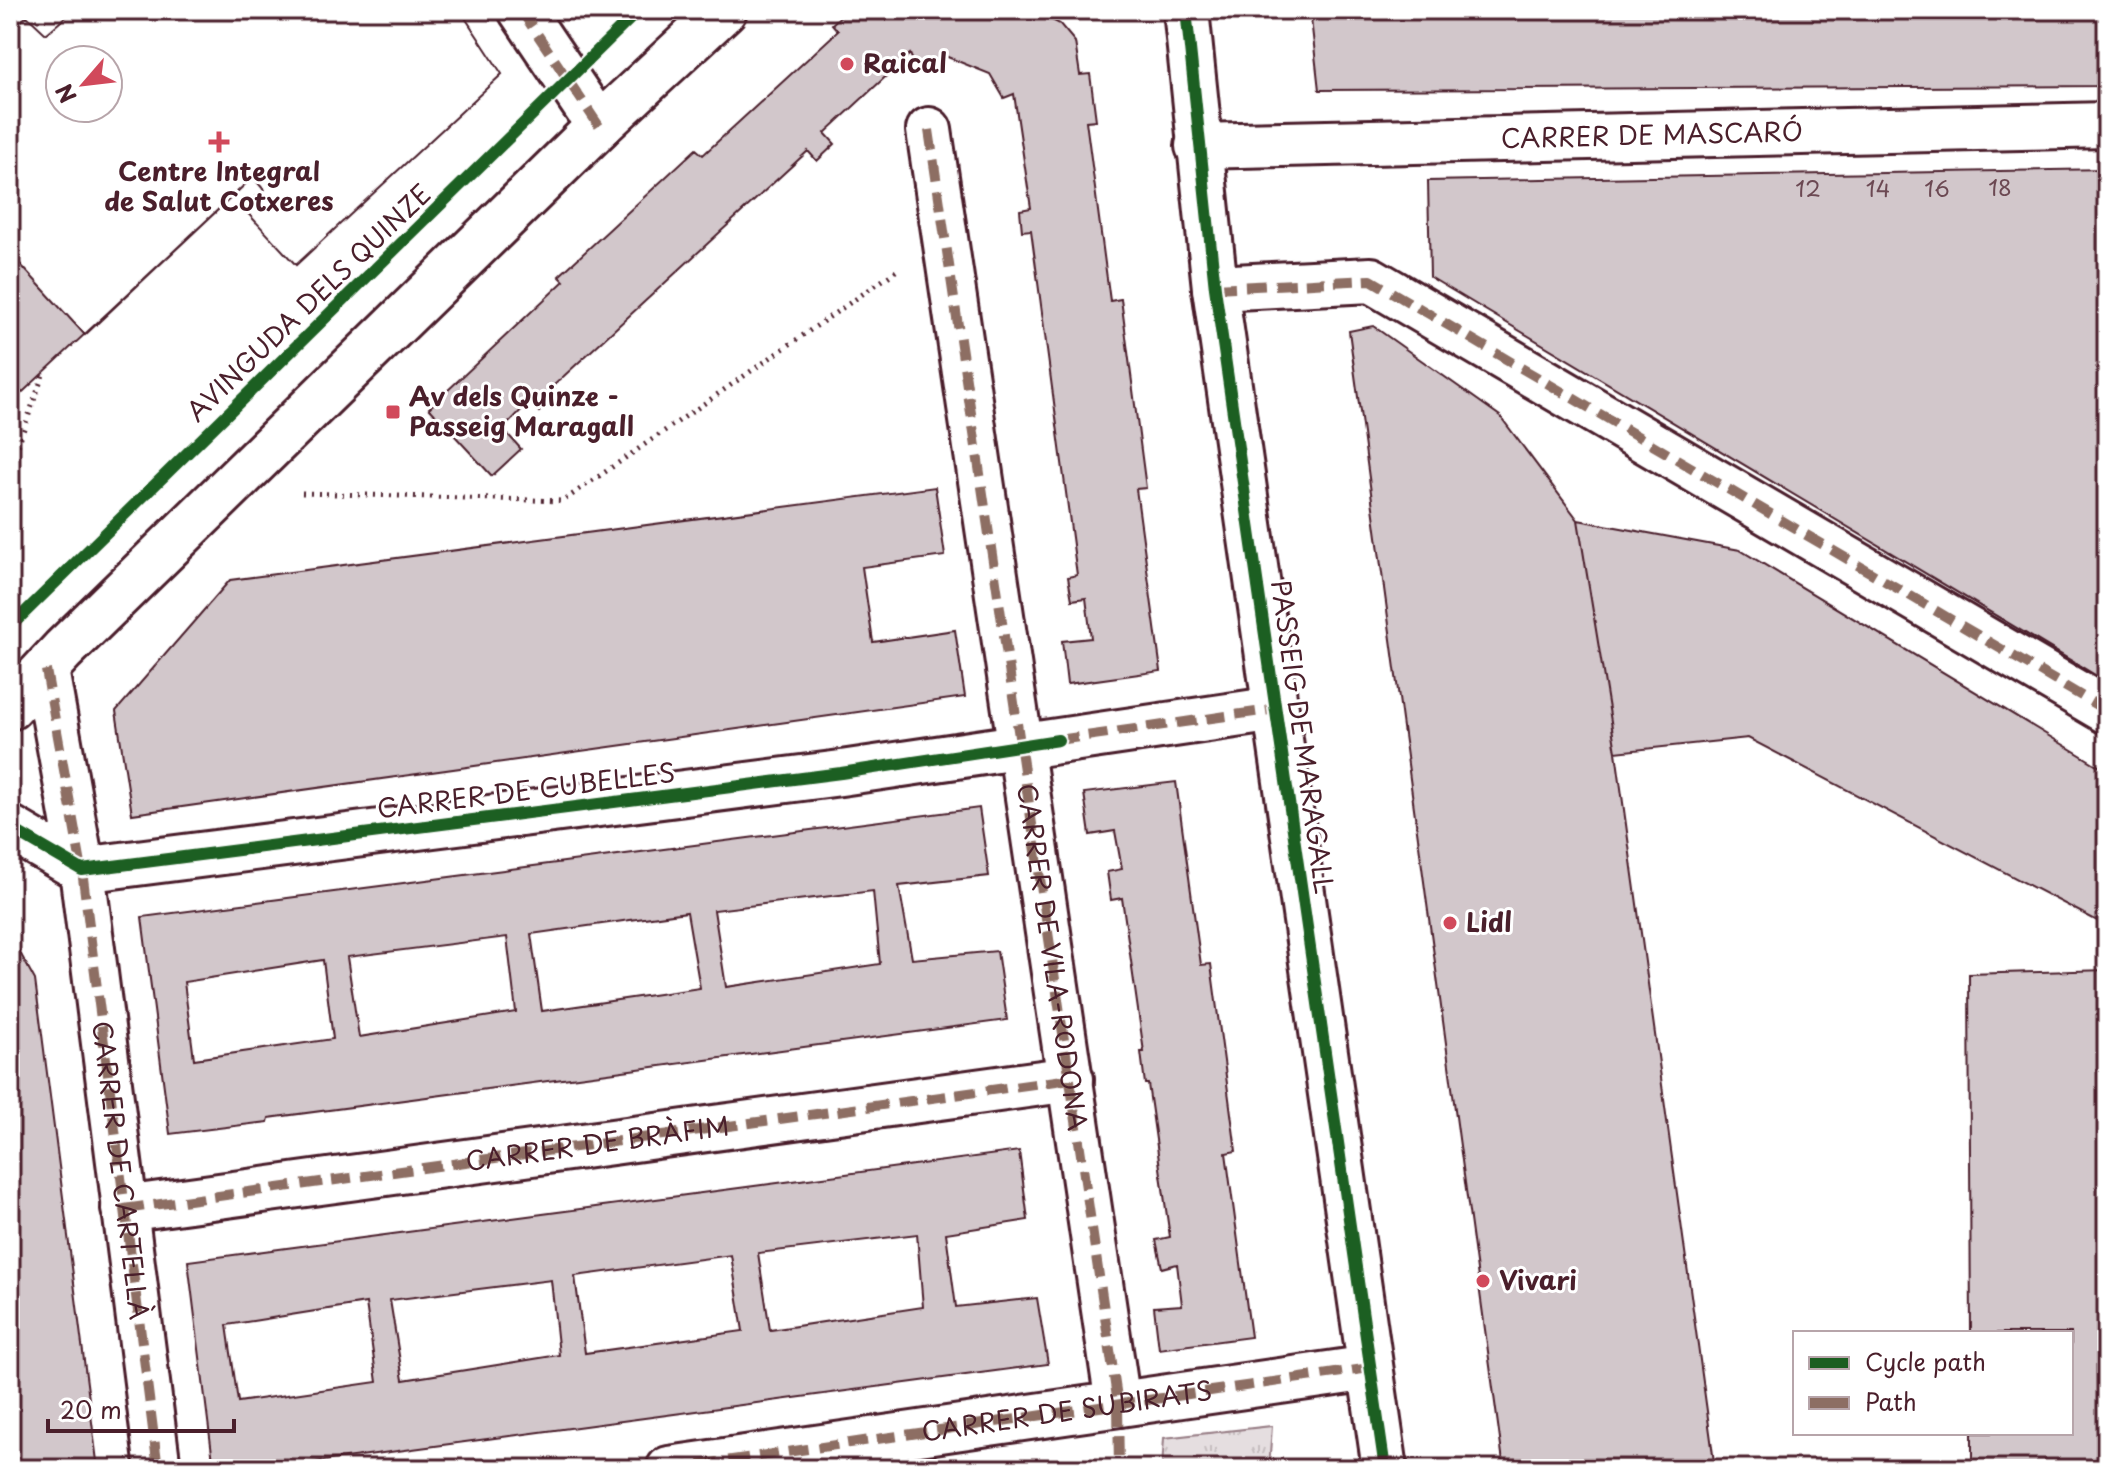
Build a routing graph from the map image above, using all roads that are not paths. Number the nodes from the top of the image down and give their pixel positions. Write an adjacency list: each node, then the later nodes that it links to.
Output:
1 (521, 10): 5 (street)
2 (724, 10): 5 (street)
3 (1186, 10): 7 (street, PASSEIG DE MARAGALL)
4 (2107, 125): 7 (street, CARRER DE MASCARÓ)
5 (599, 126): 9 (street)
6 (929, 130): 13 (street, CARRER DE VILA-RODONA)
7 (1198, 146): 8 (street, PASSEIG DE MARAGALL)
8 (1215, 288): 11 (street, PASSEIG DE MARAGALL); 12 (street)
9 (46, 670): 10 (street); 15 (street, CARRER DE CARTELLÀ)
10 (10, 707)
11 (1276, 709): 13 (street, CARRER DE CUBELLES); 18 (street, PASSEIG DE MARAGALL)
12 (2107, 711)
13 (1023, 746): 15 (street, CARRER DE CUBELLES); 16 (street, CARRER DE VILA-RODONA)
14 (10, 828): 15 (street)
15 (82, 870): 17 (street, CARRER DE CARTELLÀ)
16 (1071, 1079): 17 (street, CARRER DE BRÀFIM); 19 (street, CARRER DE VILA-RODONA)
17 (124, 1209): 20 (street, CARRER DE CARTELLÀ)
18 (1370, 1368): 19 (street, CARRER DE SUBIRATS); 22 (street, PASSEIG DE MARAGALL)
19 (1118, 1404): 21 (street, CARRER DE SUBIRATS)
20 (158, 1469)
21 (669, 1469)
22 (1385, 1469)

